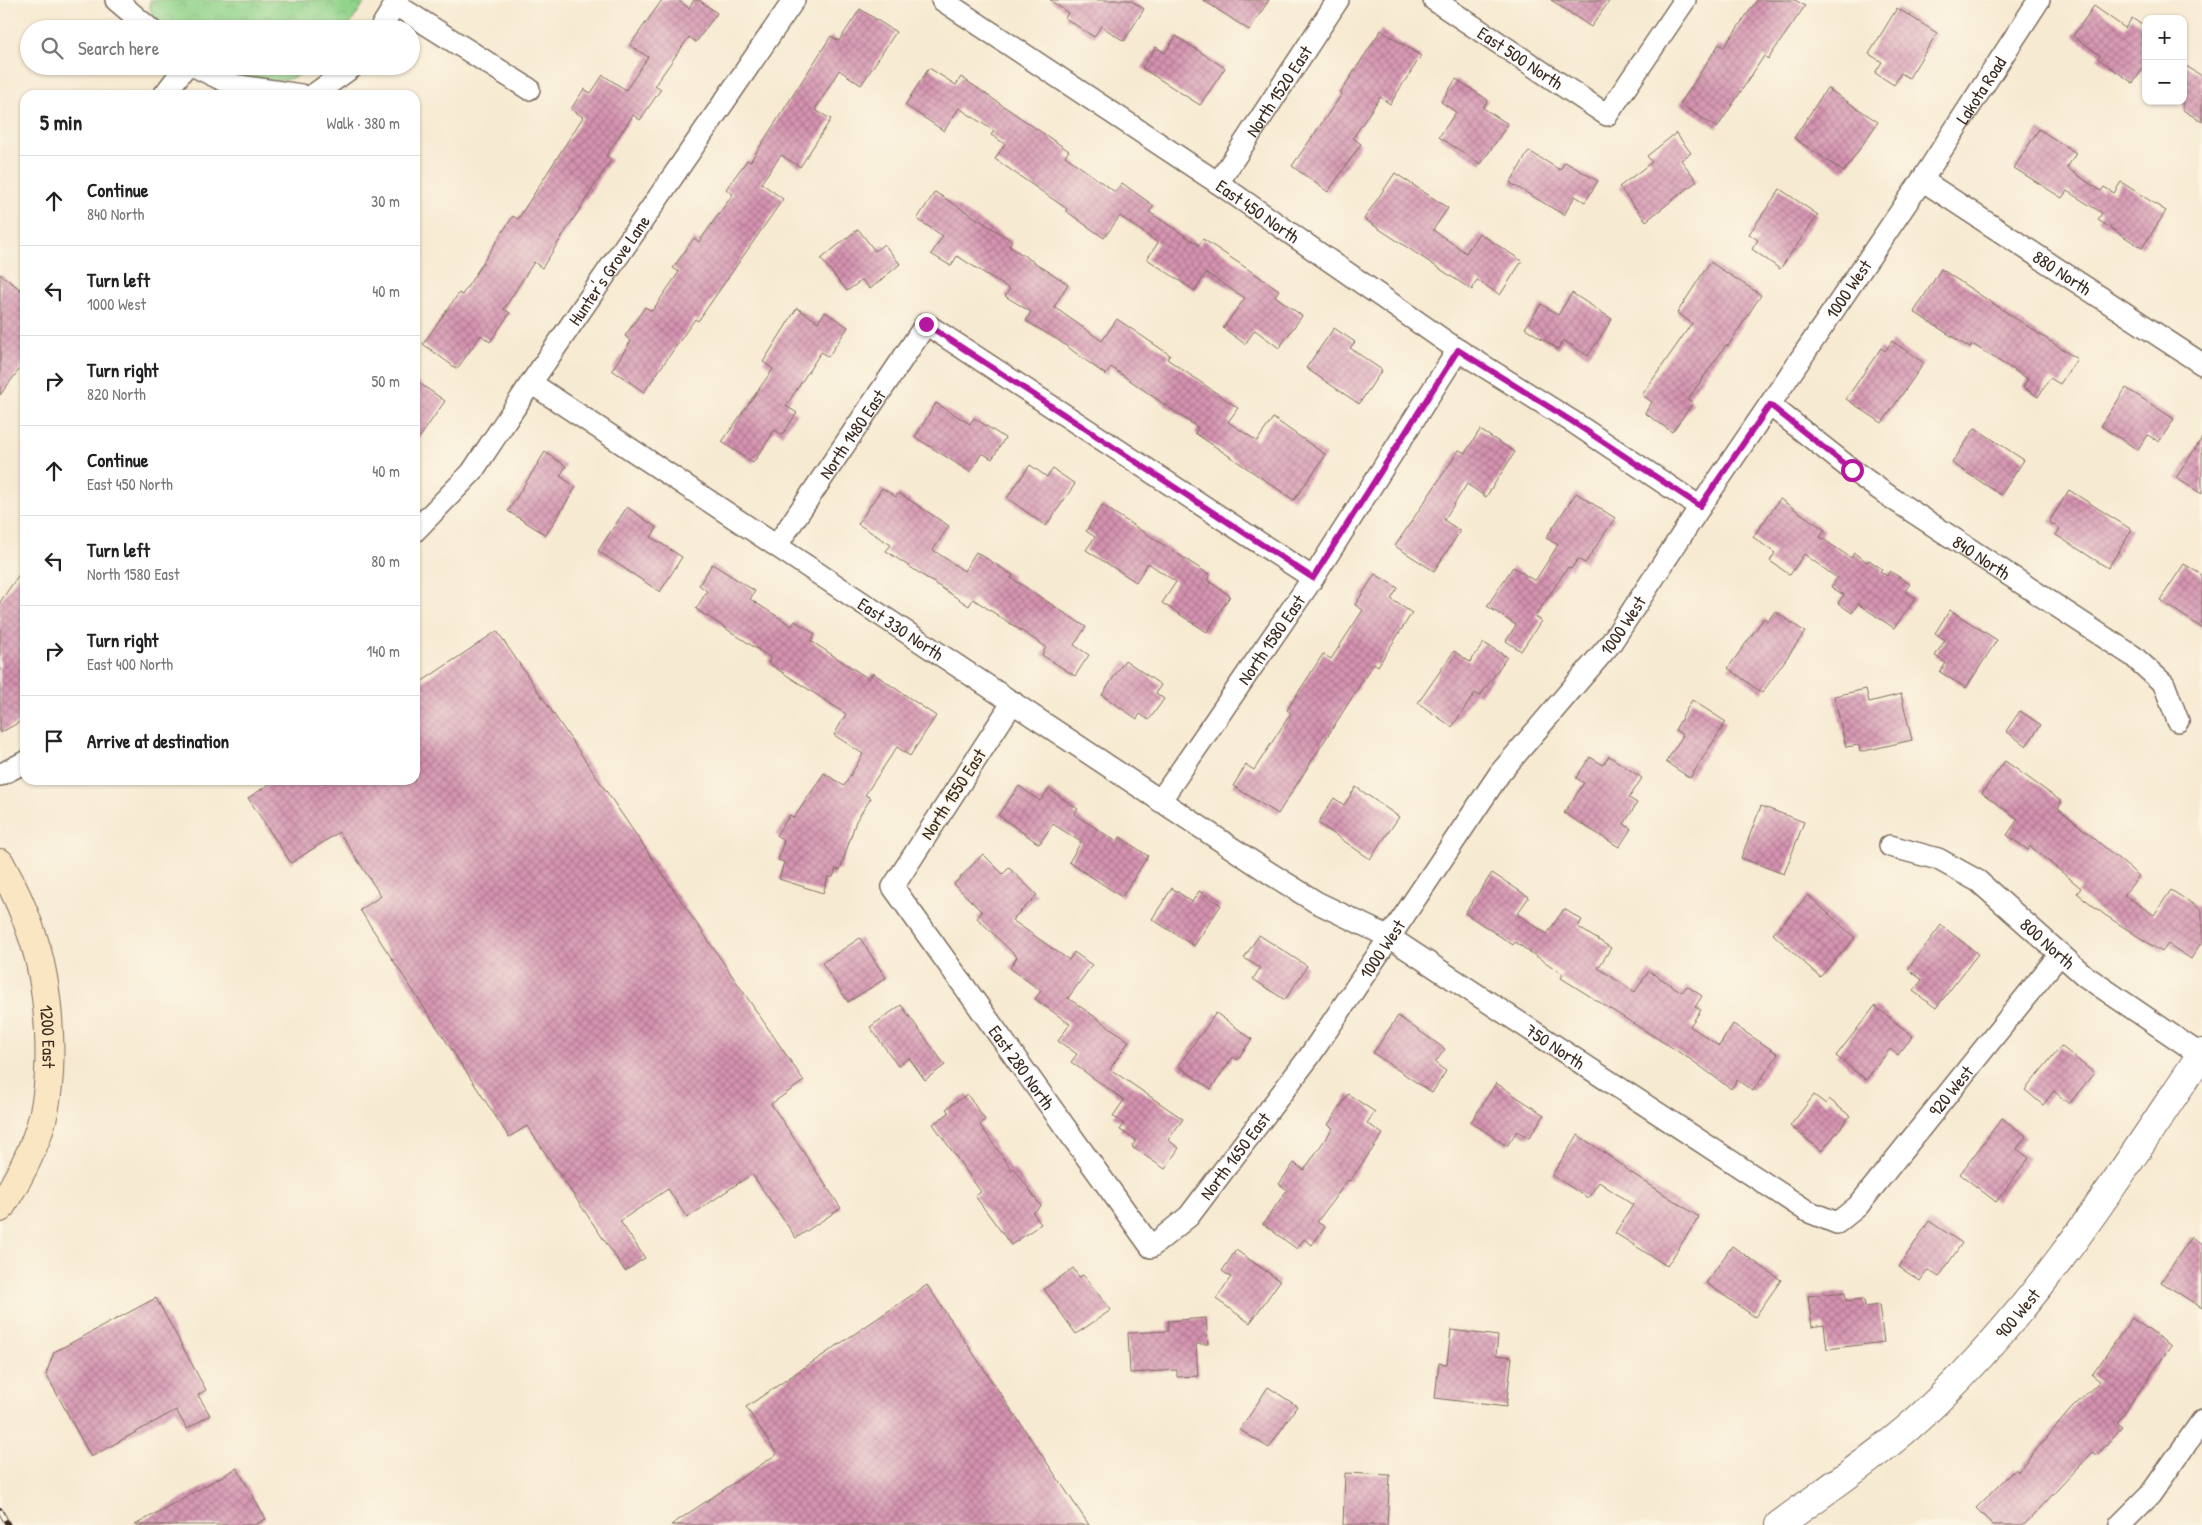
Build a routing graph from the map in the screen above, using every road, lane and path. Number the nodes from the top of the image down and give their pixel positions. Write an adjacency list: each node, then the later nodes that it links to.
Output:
1 (794, 0): 22 (street, Hunter's Grove Lane)
2 (942, 0): 19 (street, East 450 North)
3 (1338, 0): 19 (street, North 1520 East)
4 (1434, 0): 5 (street, East 500 North)
5 (1685, 0)
6 (2039, 0): 18 (street, Lakota Road)
7 (124, 2): 9 (street)
8 (397, 2): 10 (street); 14 (street)
9 (141, 20)
10 (386, 20)
11 (179, 75): 15 (street)
12 (212, 75): 16 (street)
13 (342, 75): 17 (street)
14 (529, 89)
15 (168, 90)
16 (267, 90)
17 (321, 90)
18 (1922, 180): 21 (street, 880 North); 23 (street, 1000 West)
19 (1218, 183): 20 (street, East 450 North)
20 (1458, 350): 24 (street, East 450 North); 27 (street, North 1580 East)
21 (2202, 364)
22 (532, 383): 25 (street, Hunter's Grove Lane); 26 (street, East 330 North)
23 (1770, 405): 24 (street, 1000 West); 29 (street, 840 North)
24 (1700, 506): 37 (street, 1000 West)
25 (420, 526)
26 (777, 545): 27 (street, North 1480 East); 28 (street, East 330 North)
27 (1313, 578): 32 (street, North 1580 East)
28 (1013, 702): 32 (street, East 330 North); 36 (street, North 1550 East)
29 (2178, 722)
30 (20, 764): 31 (street)
31 (0, 774)
32 (1160, 801): 35 (street, East 330 North)
33 (1890, 846): 38 (street, 800 North)
34 (0, 863): 41 (main road, 1200 East)
35 (1271, 874): 37 (street, 750 North)
36 (893, 887): 43 (street, East 280 North)
37 (1389, 937): 40 (street, 1000 West); 42 (street, 750 North)
38 (2060, 954): 39 (street, 800 North); 42 (street, 920 West)
39 (2201, 1054): 45 (street, 900 West)
40 (1309, 1057): 43 (street, North 1650 East)
41 (0, 1208)
42 (1837, 1223)
43 (1150, 1247)
44 (2202, 1421): 46 (street)
45 (1779, 1525)
46 (2120, 1525)

